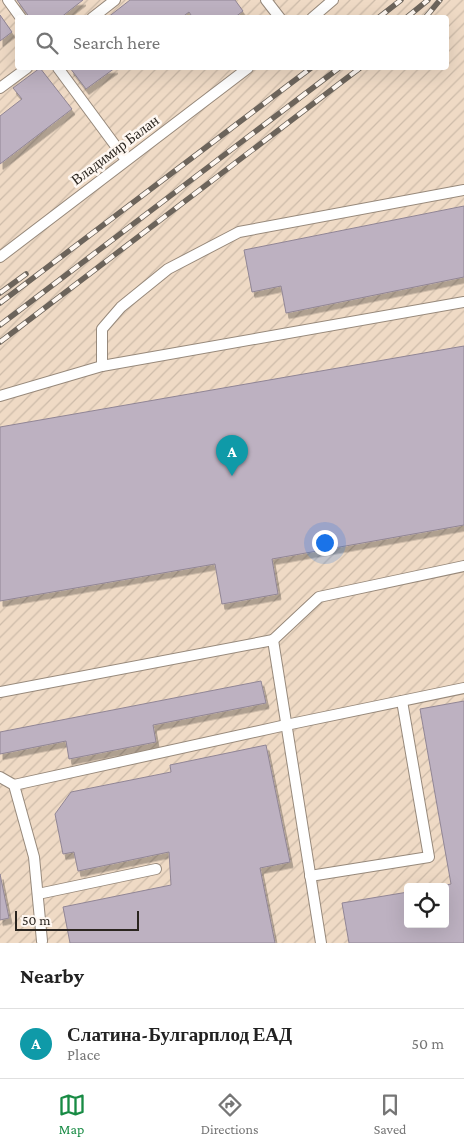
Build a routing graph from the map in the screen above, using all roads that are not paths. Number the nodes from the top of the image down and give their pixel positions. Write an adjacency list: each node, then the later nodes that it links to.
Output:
1 (8, 0): 5 (lane)
2 (115, 0): 6 (lane)
3 (266, 0): 7 (lane)
4 (333, 0): 8 (lane)
5 (19, 15)
6 (96, 15)
7 (278, 15)
8 (316, 15)
9 (23, 70): 12 (lane)
10 (59, 70): 13 (lane)
11 (245, 70): 13 (lane, Владимир Балан)
12 (0, 88)
13 (126, 160): 15 (lane, Владимир Балан)
14 (464, 190): 17 (lane)
15 (0, 257)
16 (464, 302): 17 (lane)
17 (102, 366): 18 (lane)
18 (0, 396)
19 (464, 566): 20 (lane)
20 (274, 640): 22 (lane); 24 (lane)
21 (464, 688): 23 (lane)
22 (0, 692)
23 (402, 701): 24 (lane); 28 (lane)
24 (286, 724): 26 (lane); 28 (lane)
25 (0, 777): 26 (lane)
26 (14, 785): 29 (lane)
27 (156, 869): 29 (lane)
28 (310, 876): 31 (lane)
29 (38, 894): 30 (lane)
30 (42, 941)
31 (321, 943)

